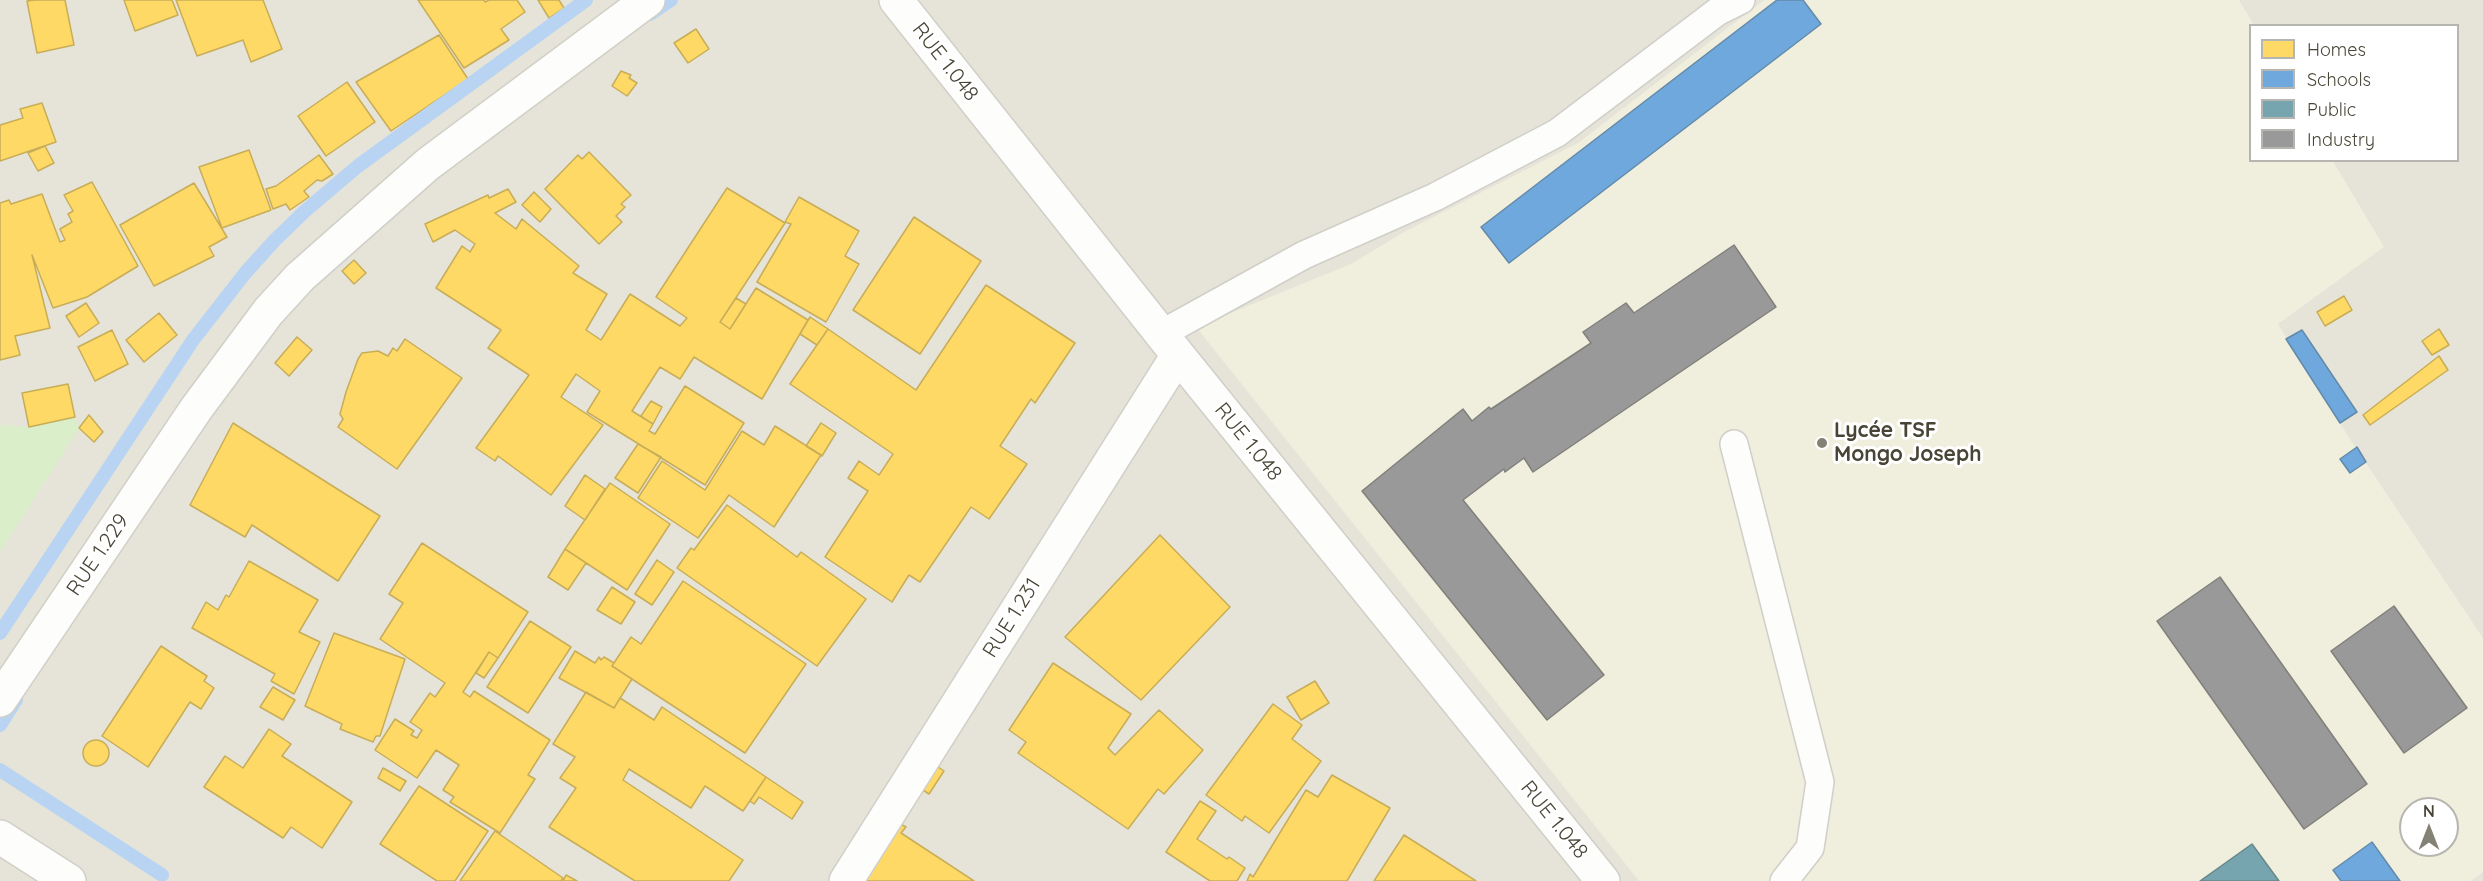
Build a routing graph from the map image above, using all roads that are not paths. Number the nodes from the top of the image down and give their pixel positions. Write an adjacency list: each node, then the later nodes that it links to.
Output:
1 (648, 0): 6 (street, RUE 1.229)
2 (896, 0): 4 (street, RUE 1.048)
3 (1741, 0): 4 (lane)
4 (1170, 344): 9 (street, RUE 1.231); 10 (street, RUE 1.048)
5 (1734, 444): 11 (lane)
6 (0, 700)
7 (0, 837): 8 (street)
8 (69, 881)
9 (846, 881)
10 (1603, 881)
11 (1784, 881)

